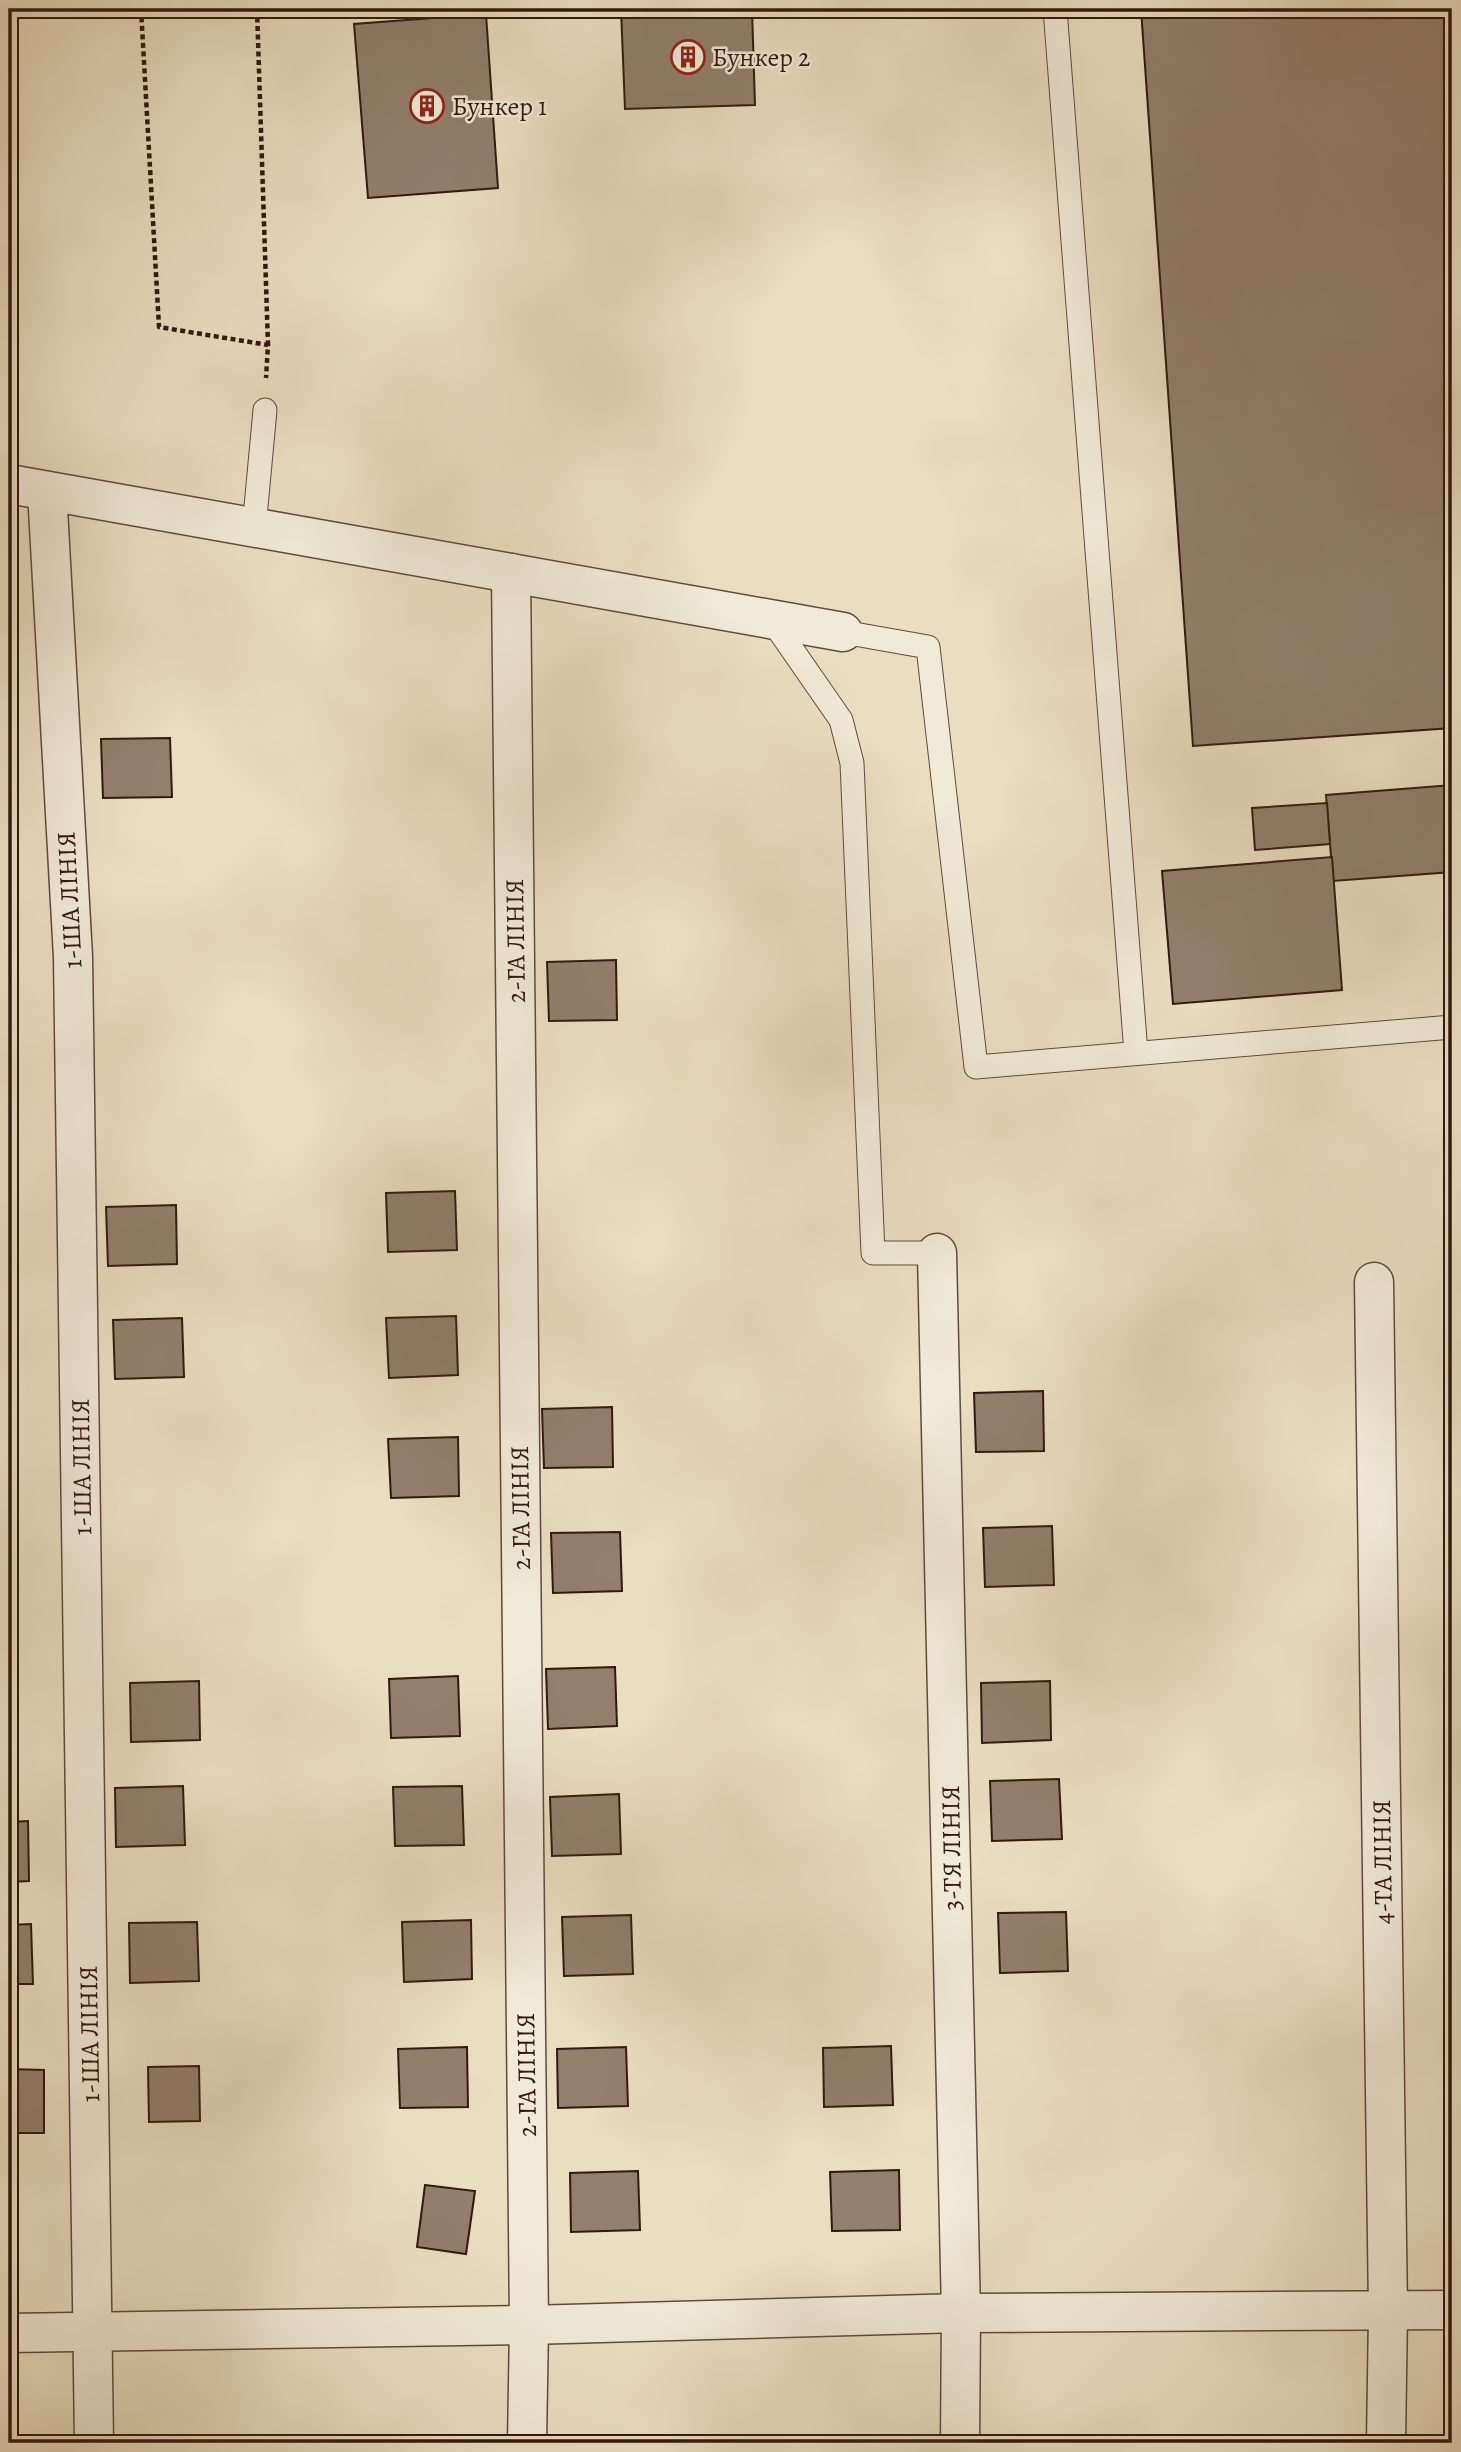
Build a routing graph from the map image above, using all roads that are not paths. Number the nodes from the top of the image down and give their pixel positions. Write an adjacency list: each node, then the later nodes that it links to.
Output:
1 (1055, 9): 10 (lane)
2 (265, 410): 5 (lane)
3 (9, 484): 4 (street)
4 (47, 491): 5 (street); 17 (street, 1-ША ЛІНІЯ)
5 (254, 528): 6 (street)
6 (511, 573): 7 (street); 16 (street, 2-ГА ЛІНІЯ)
7 (771, 619): 8 (street); 11 (lane)
8 (843, 632): 10 (lane)
9 (1452, 1027): 10 (lane)
10 (1136, 1053)
11 (937, 1253): 15 (street, 3-ТЯ ЛІНІЯ)
12 (1374, 1282): 14 (street, 4-ТА ЛІНІЯ)
13 (1452, 2310): 14 (street)
14 (1388, 2312): 15 (street); 22 (street, 4-ТА ЛІНІЯ)
15 (961, 2313): 16 (street); 21 (street, 3-ТЯ ЛІНІЯ)
16 (529, 2325): 17 (street); 20 (street, 2-ГА ЛІНІЯ)
17 (94, 2332): 18 (street); 19 (street, 1-ША ЛІНІЯ)
18 (9, 2333)
19 (94, 2443)
20 (527, 2443)
21 (960, 2443)
22 (1386, 2443)

